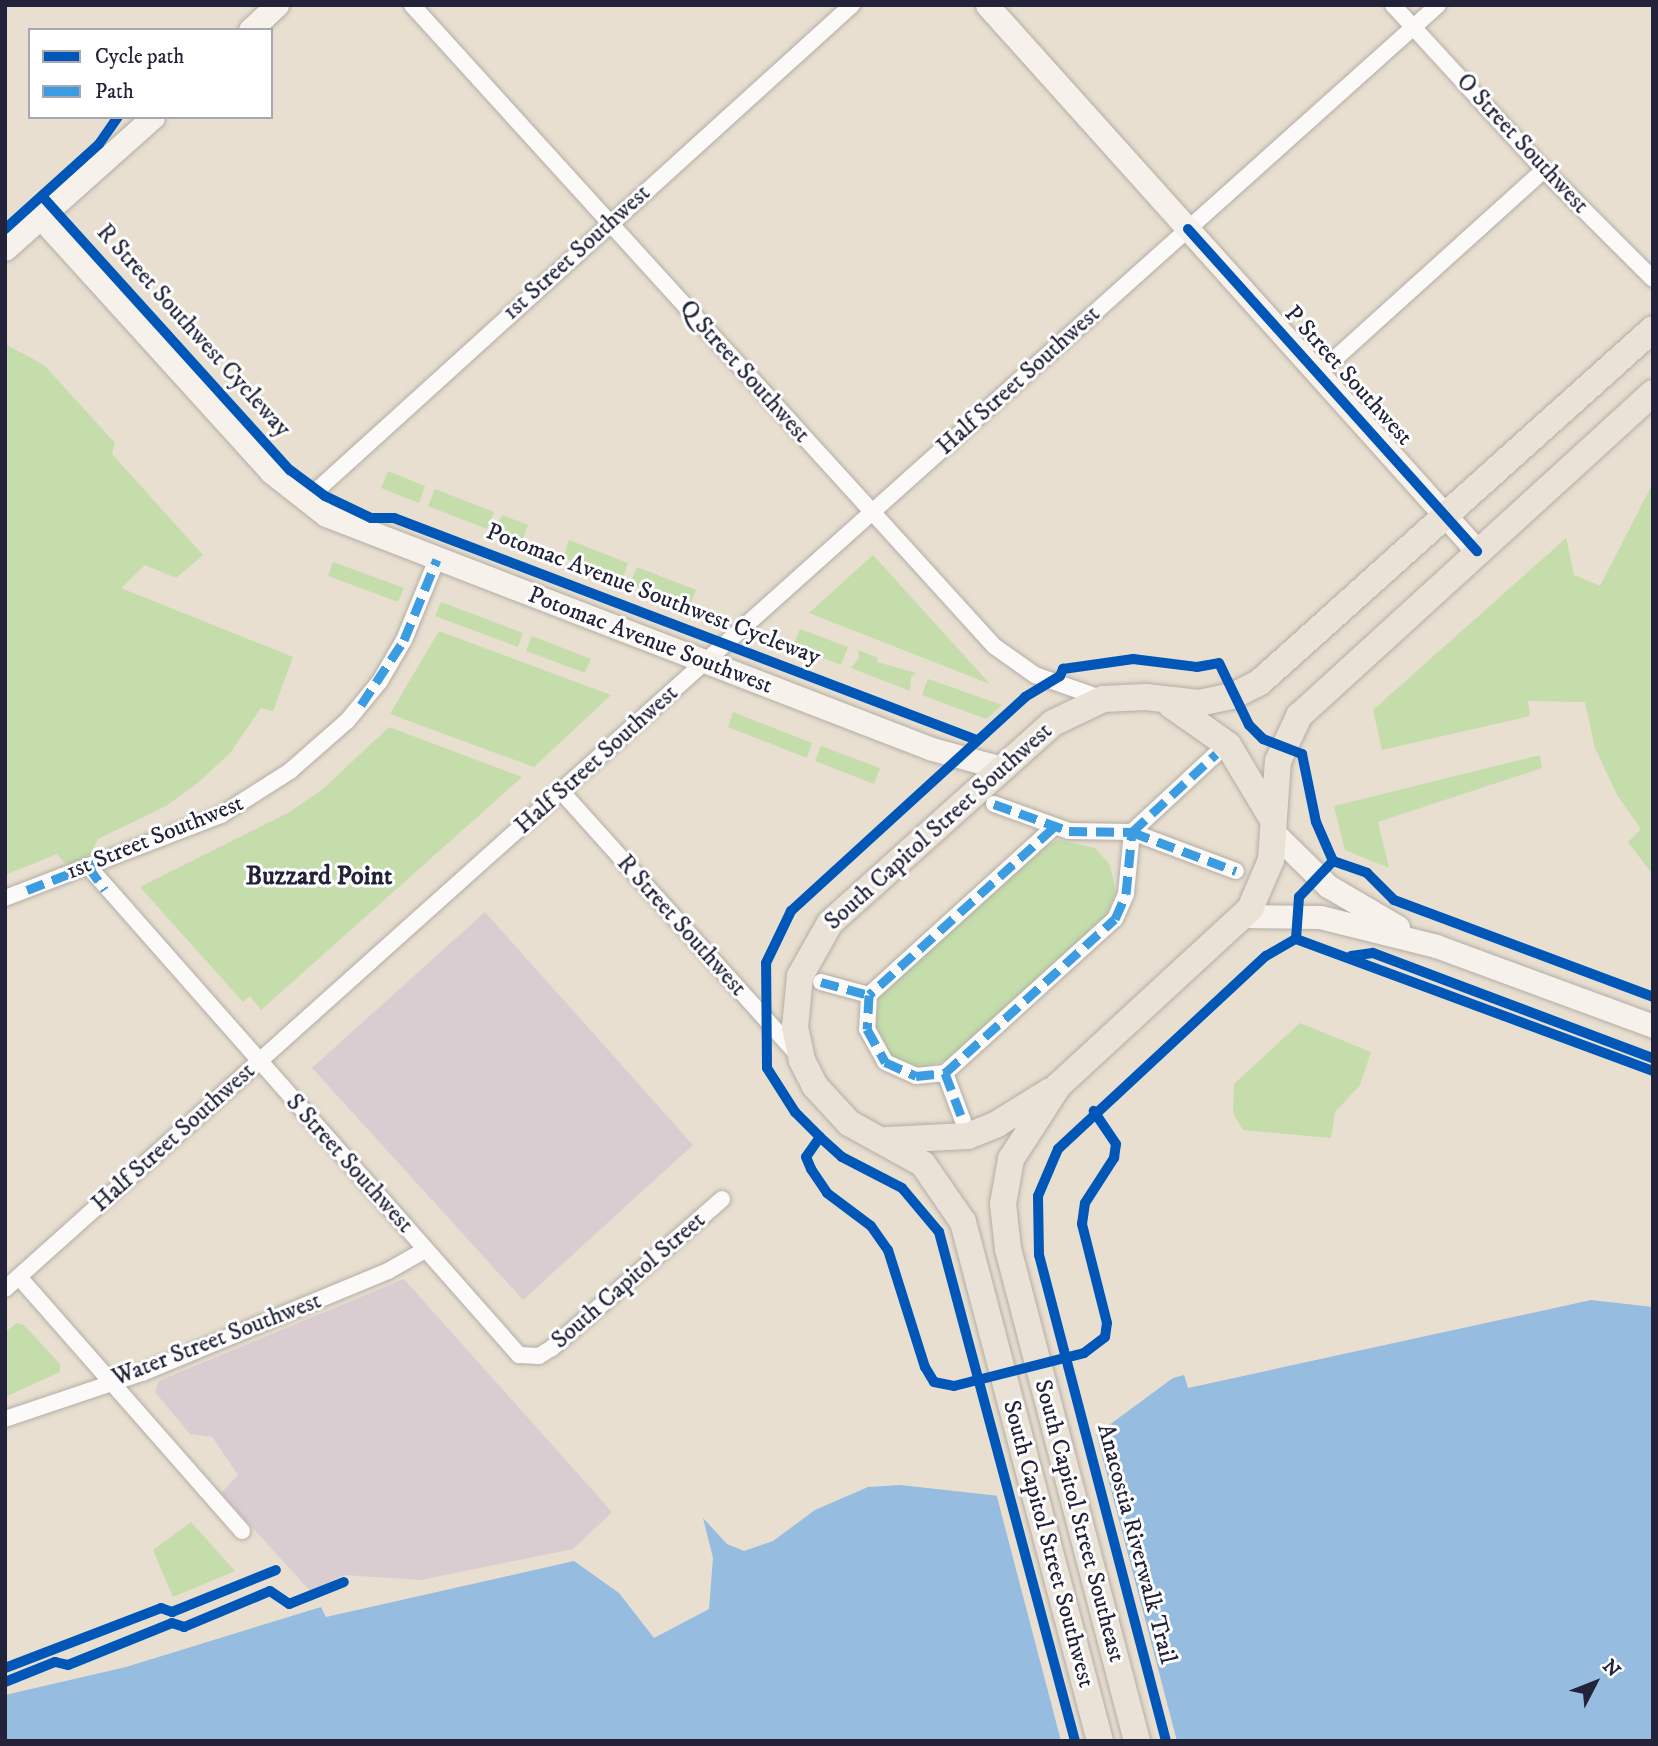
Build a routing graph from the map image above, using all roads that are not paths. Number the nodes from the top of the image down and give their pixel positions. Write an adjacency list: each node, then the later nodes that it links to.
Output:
1 (277, 5): 8 (street)
2 (412, 5): 12 (street, Q Street Southwest)
3 (852, 5): 12 (street, 1st Street Southwest)
4 (987, 5): 13 (street, P Street Southwest)
5 (1393, 5): 7 (street, O Street Southwest)
6 (1438, 5): 7 (street, Half Street Southwest)
7 (1413, 27): 10 (street, O Street Southwest); 13 (street, Half Street Southwest)
8 (252, 28)
9 (151, 119): 11 (street)
10 (1544, 170): 15 (street, O Street Southwest); 17 (street)
11 (41, 218): 14 (street); 19 (street)
12 (609, 223): 19 (street, 1st Street Southwest); 20 (street, Q Street Southwest)
13 (1188, 229): 17 (street, P Street Southwest); 20 (street, Half Street Southwest)
14 (5, 249)
15 (1653, 279)
16 (1653, 329): 21 (main road, South Capitol Street Southwest)
17 (1318, 374): 21 (street, P Street Southwest)
18 (1653, 393): 22 (main road, South Capitol Street Southeast)
19 (304, 502): 23 (street, Potomac Avenue Southwest)
20 (873, 512): 24 (street, Half Street Southwest); 25 (street, Q Street Southwest)
21 (1445, 515): 22 (street, P Street Southwest); 26 (main road, South Capitol Street Southwest)
22 (1477, 551): 31 (main road, South Capitol Street Southeast)
23 (437, 559): 24 (street, Potomac Avenue Southwest); 34 (street, 1st Street Southwest)
24 (705, 662): 28 (street, Potomac Avenue Southwest); 29 (street, Half Street Southwest)
25 (1103, 699): 26 (main road, South Capitol Street Southwest); 28 (main road, South Capitol Street Southwest)
26 (1160, 699): 31 (main road, South Capitol Street Southwest)
27 (1216, 754): 33 (street)
28 (1002, 768): 42 (main road, South Capitol Street Southwest)
29 (561, 791): 42 (street, R Street Southwest); 43 (street, Half Street Southwest)
30 (994, 804): 32 (street)
31 (1274, 827): 37 (main road, South Capitol Street Southeast); 38 (street)
32 (1053, 828): 33 (street); 40 (street)
33 (1132, 832): 35 (street); 44 (street)
34 (89, 866): 36 (street, 1st Street Southwest); 43 (street, S Street Southwest)
35 (1236, 871)
36 (5, 898)
37 (1245, 916): 38 (street); 45 (main road, South Capitol Street Southeast)
38 (1436, 946): 41 (street)
39 (821, 982): 40 (street)
40 (869, 995): 44 (street)
41 (1653, 1026)
42 (802, 1060): 47 (main road, South Capitol Street Southwest)
43 (259, 1062): 49 (street, S Street Southwest); 50 (street, Half Street Southwest)
44 (945, 1073): 46 (street)
45 (1058, 1086): 47 (main road); 57 (main road, South Capitol Street Southeast)
46 (963, 1121)
47 (882, 1140): 56 (main road, South Capitol Street Southwest)
48 (722, 1199): 52 (street, South Capitol Street)
49 (425, 1250): 52 (street, S Street Southwest); 53 (street, Water Street Southwest)
50 (19, 1278): 51 (street, Half Street Southwest); 53 (street)
51 (5, 1289)
52 (532, 1357)
53 (112, 1382): 54 (street, Water Street Southwest); 55 (street)
54 (5, 1419)
55 (242, 1531)
56 (1100, 1741)
57 (1137, 1741)

